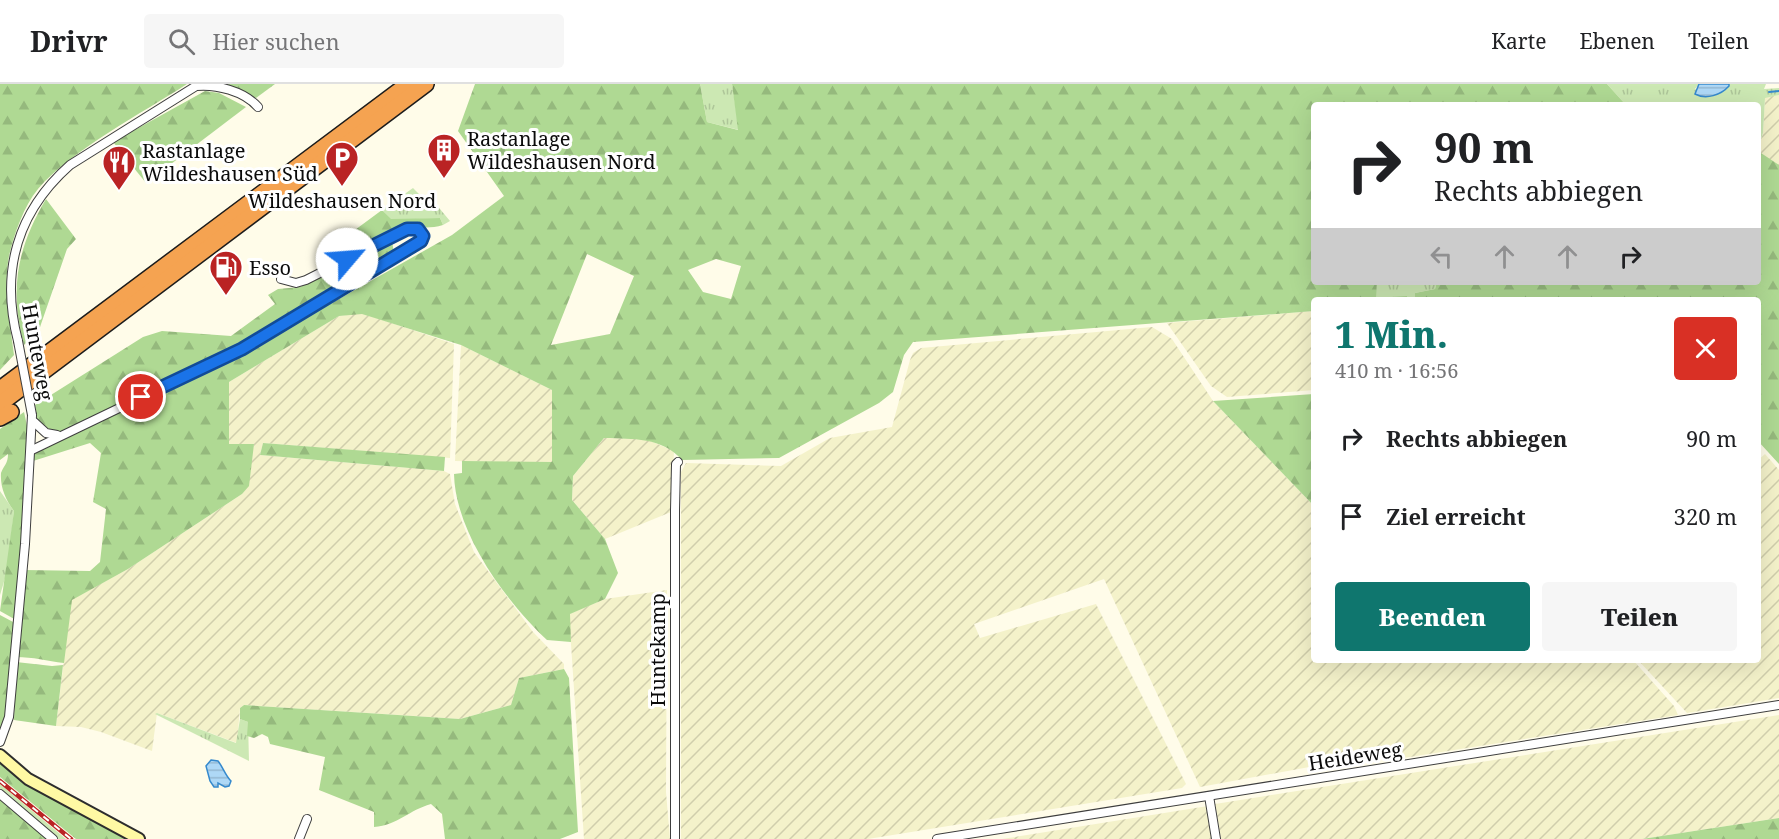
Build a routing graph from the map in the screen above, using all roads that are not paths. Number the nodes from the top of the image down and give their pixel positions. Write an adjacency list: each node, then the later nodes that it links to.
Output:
1 (408, 84): 5 (highway)
2 (426, 84): 6 (highway)
3 (258, 107): 7 (street, Hunteweg, bridge)
4 (281, 279): 8 (street)
5 (0, 389)
6 (4, 411)
7 (33, 418): 8 (street); 9 (street, Hunteweg)
8 (60, 435): 9 (street)
9 (32, 450): 12 (street, Hunteweg)
10 (678, 462): 20 (street, Huntekamp)
11 (1779, 705): 15 (street, Heideweg)
12 (0, 742)
13 (0, 755): 18 (main road)
14 (0, 794): 17 (street)
15 (1209, 796): 21 (street, Heideweg); 22 (street)
16 (307, 819): 19 (street)
17 (53, 839)
18 (139, 839)
19 (299, 839)
20 (675, 839)
21 (937, 839)
22 (1216, 839)

